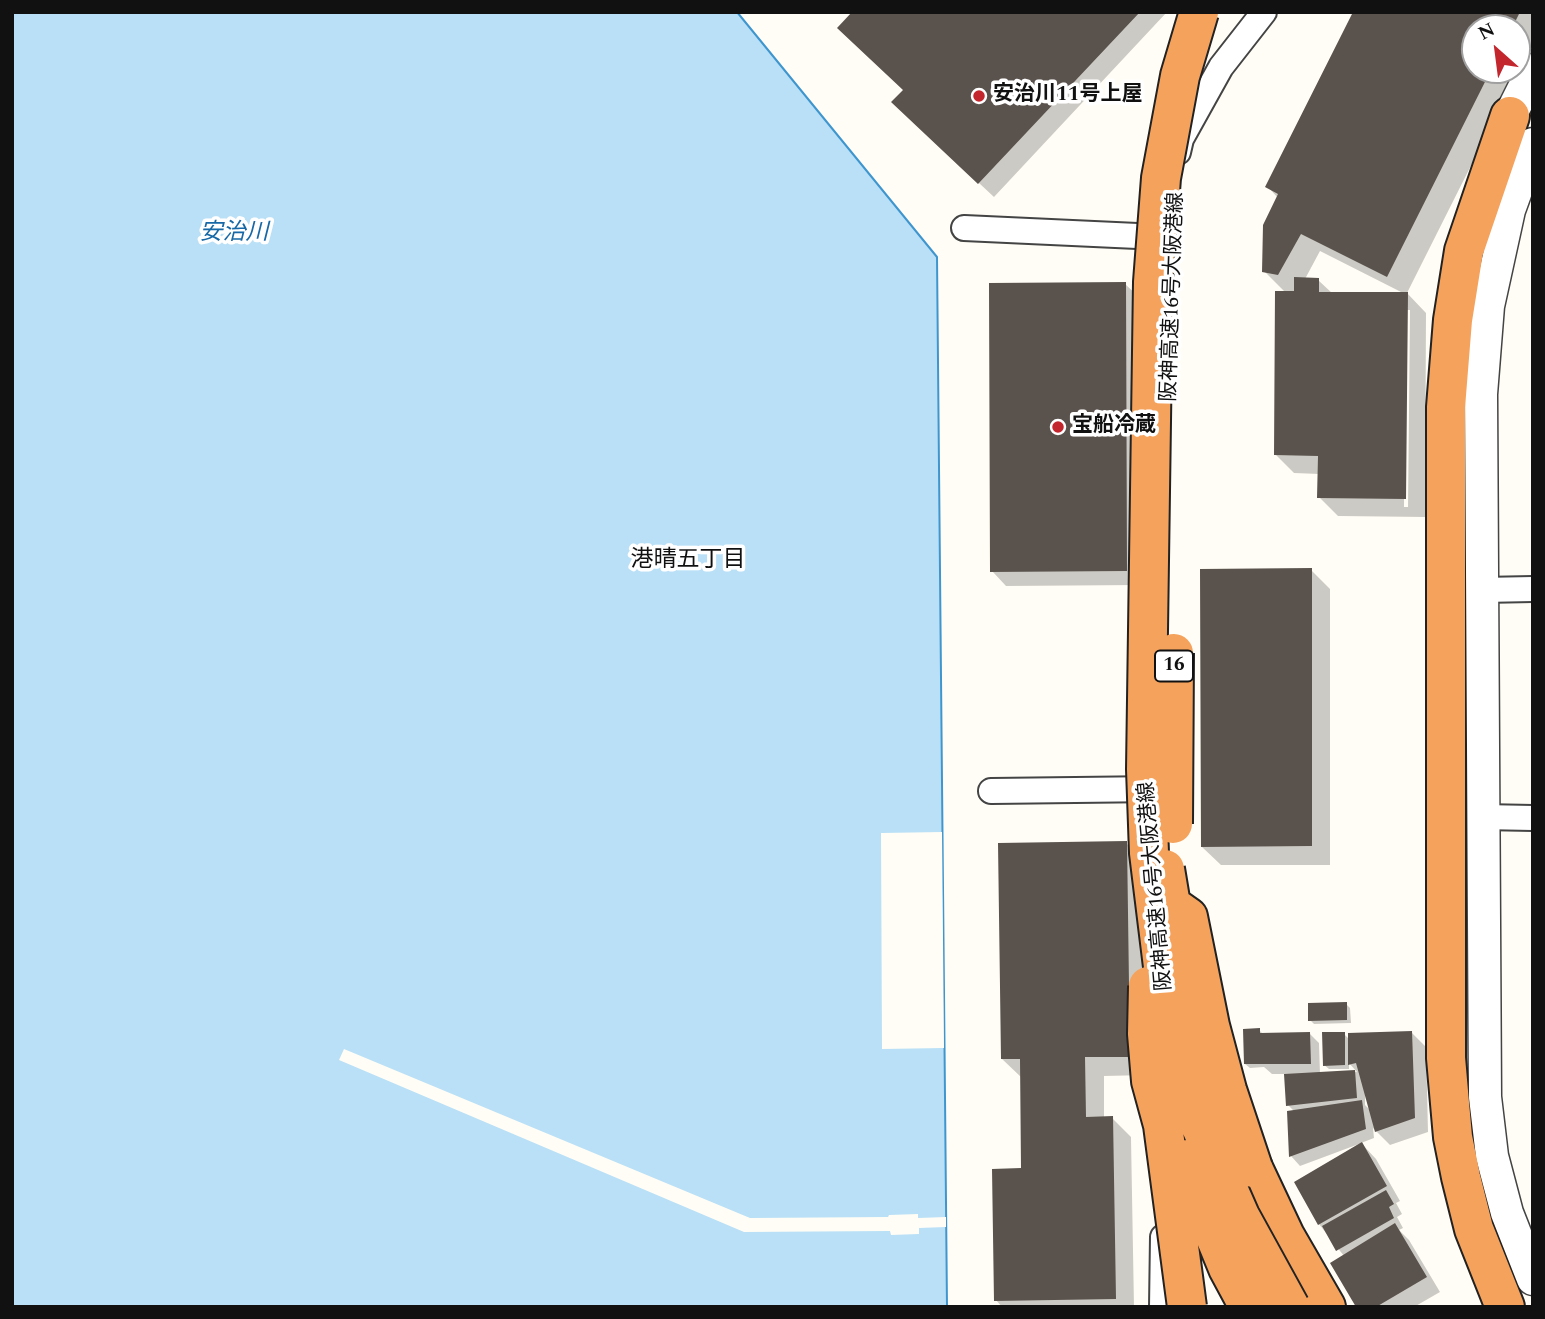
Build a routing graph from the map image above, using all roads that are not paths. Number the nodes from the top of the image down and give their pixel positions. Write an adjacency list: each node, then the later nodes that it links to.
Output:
1 (1199, 12): 8 (highway, 阪神高速16号大阪港線 / 16, bridge)
2 (1217, 12): 11 (highway, 阪神高速16号大阪港線 / 16, bridge)
3 (1264, 12): 7 (street)
4 (1533, 70): 5 (street)
5 (1522, 130): 10 (street); 23 (highway)
6 (964, 228): 7 (street)
7 (1159, 237): 11 (street)
8 (1150, 543): 15 (highway, 阪神高速16号大阪港線 / 16, bridge); 22 (highway, bridge)
9 (1533, 589): 10 (street)
10 (1482, 590): 13 (street)
11 (1169, 789): 12 (street); 17 (street); 18 (highway, bridge); 20 (highway, 阪神高速16号大阪港線 / 16, bridge)
12 (991, 791)
13 (1482, 817): 14 (street); 16 (street)
14 (1533, 818)
15 (1164, 969): 19 (highway, 16, bridge); 21 (highway, 阪神高速16号大阪港線 / 16, bridge)
16 (1533, 1279)
17 (1162, 1307)
18 (1187, 1307)
19 (1249, 1307)
20 (1270, 1307)
21 (1290, 1307)
22 (1326, 1307)
23 (1505, 1307)

